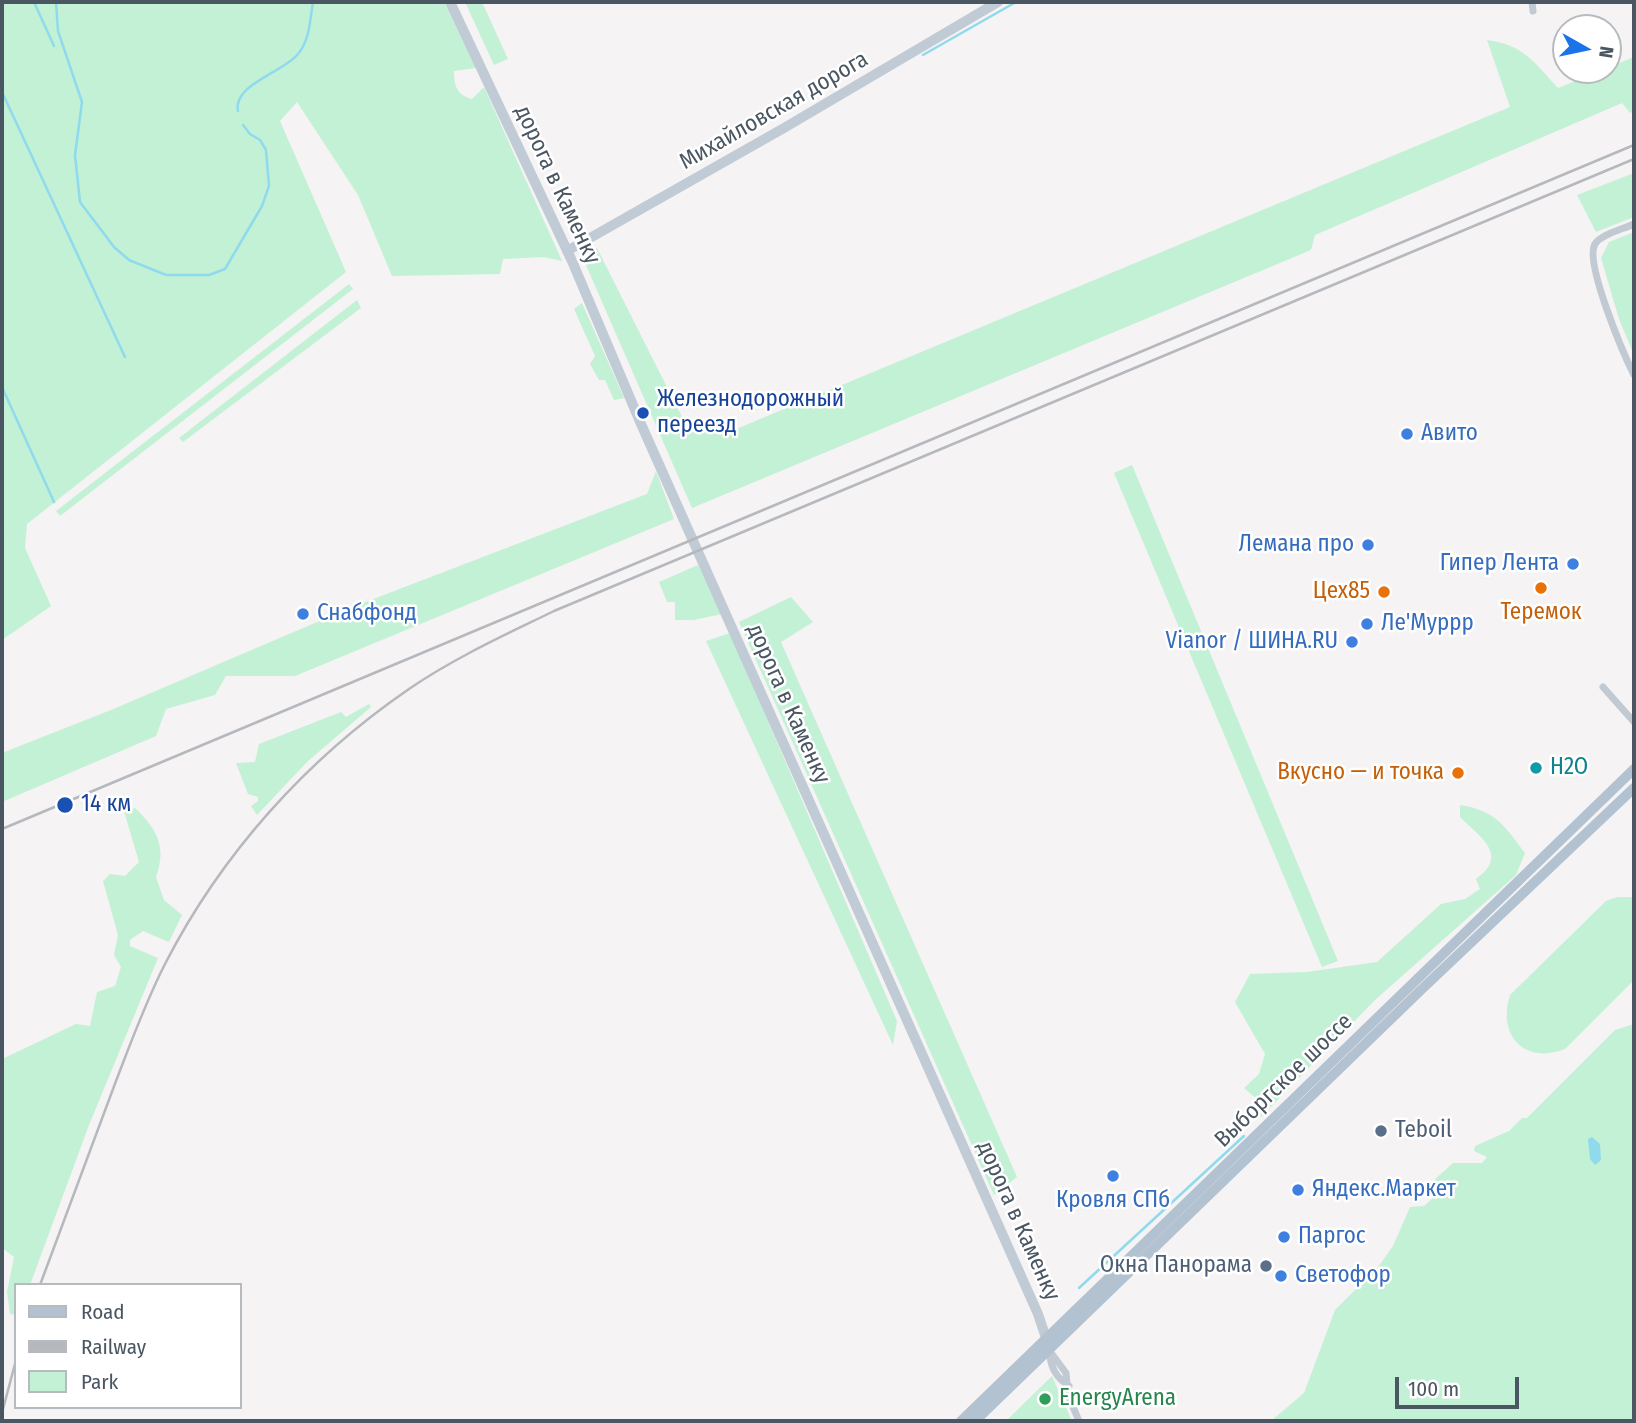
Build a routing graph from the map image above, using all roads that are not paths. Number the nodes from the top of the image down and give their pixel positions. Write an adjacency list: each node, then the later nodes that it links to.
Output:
1 (450, 2): 6 (street, дорога в Каменку)
2 (998, 2): 6 (street, Михайловская дорога)
3 (1532, 2): 4 (street)
4 (1533, 11)
5 (1634, 224): 7 (street)
6 (567, 251): 12 (street, дорога в Каменку)
7 (1634, 374)
8 (1602, 687): 9 (street)
9 (1634, 722)
10 (1634, 769): 12 (main road, Выборгское шоссе)
11 (1634, 788): 12 (main road, Выборгское шоссе)
12 (1048, 1345): 13 (main road, Выборгское шоссе); 14 (main road, Выборгское шоссе); 15 (street, дорога в Каменку)
13 (961, 1421)
14 (975, 1421)
15 (1079, 1421)

